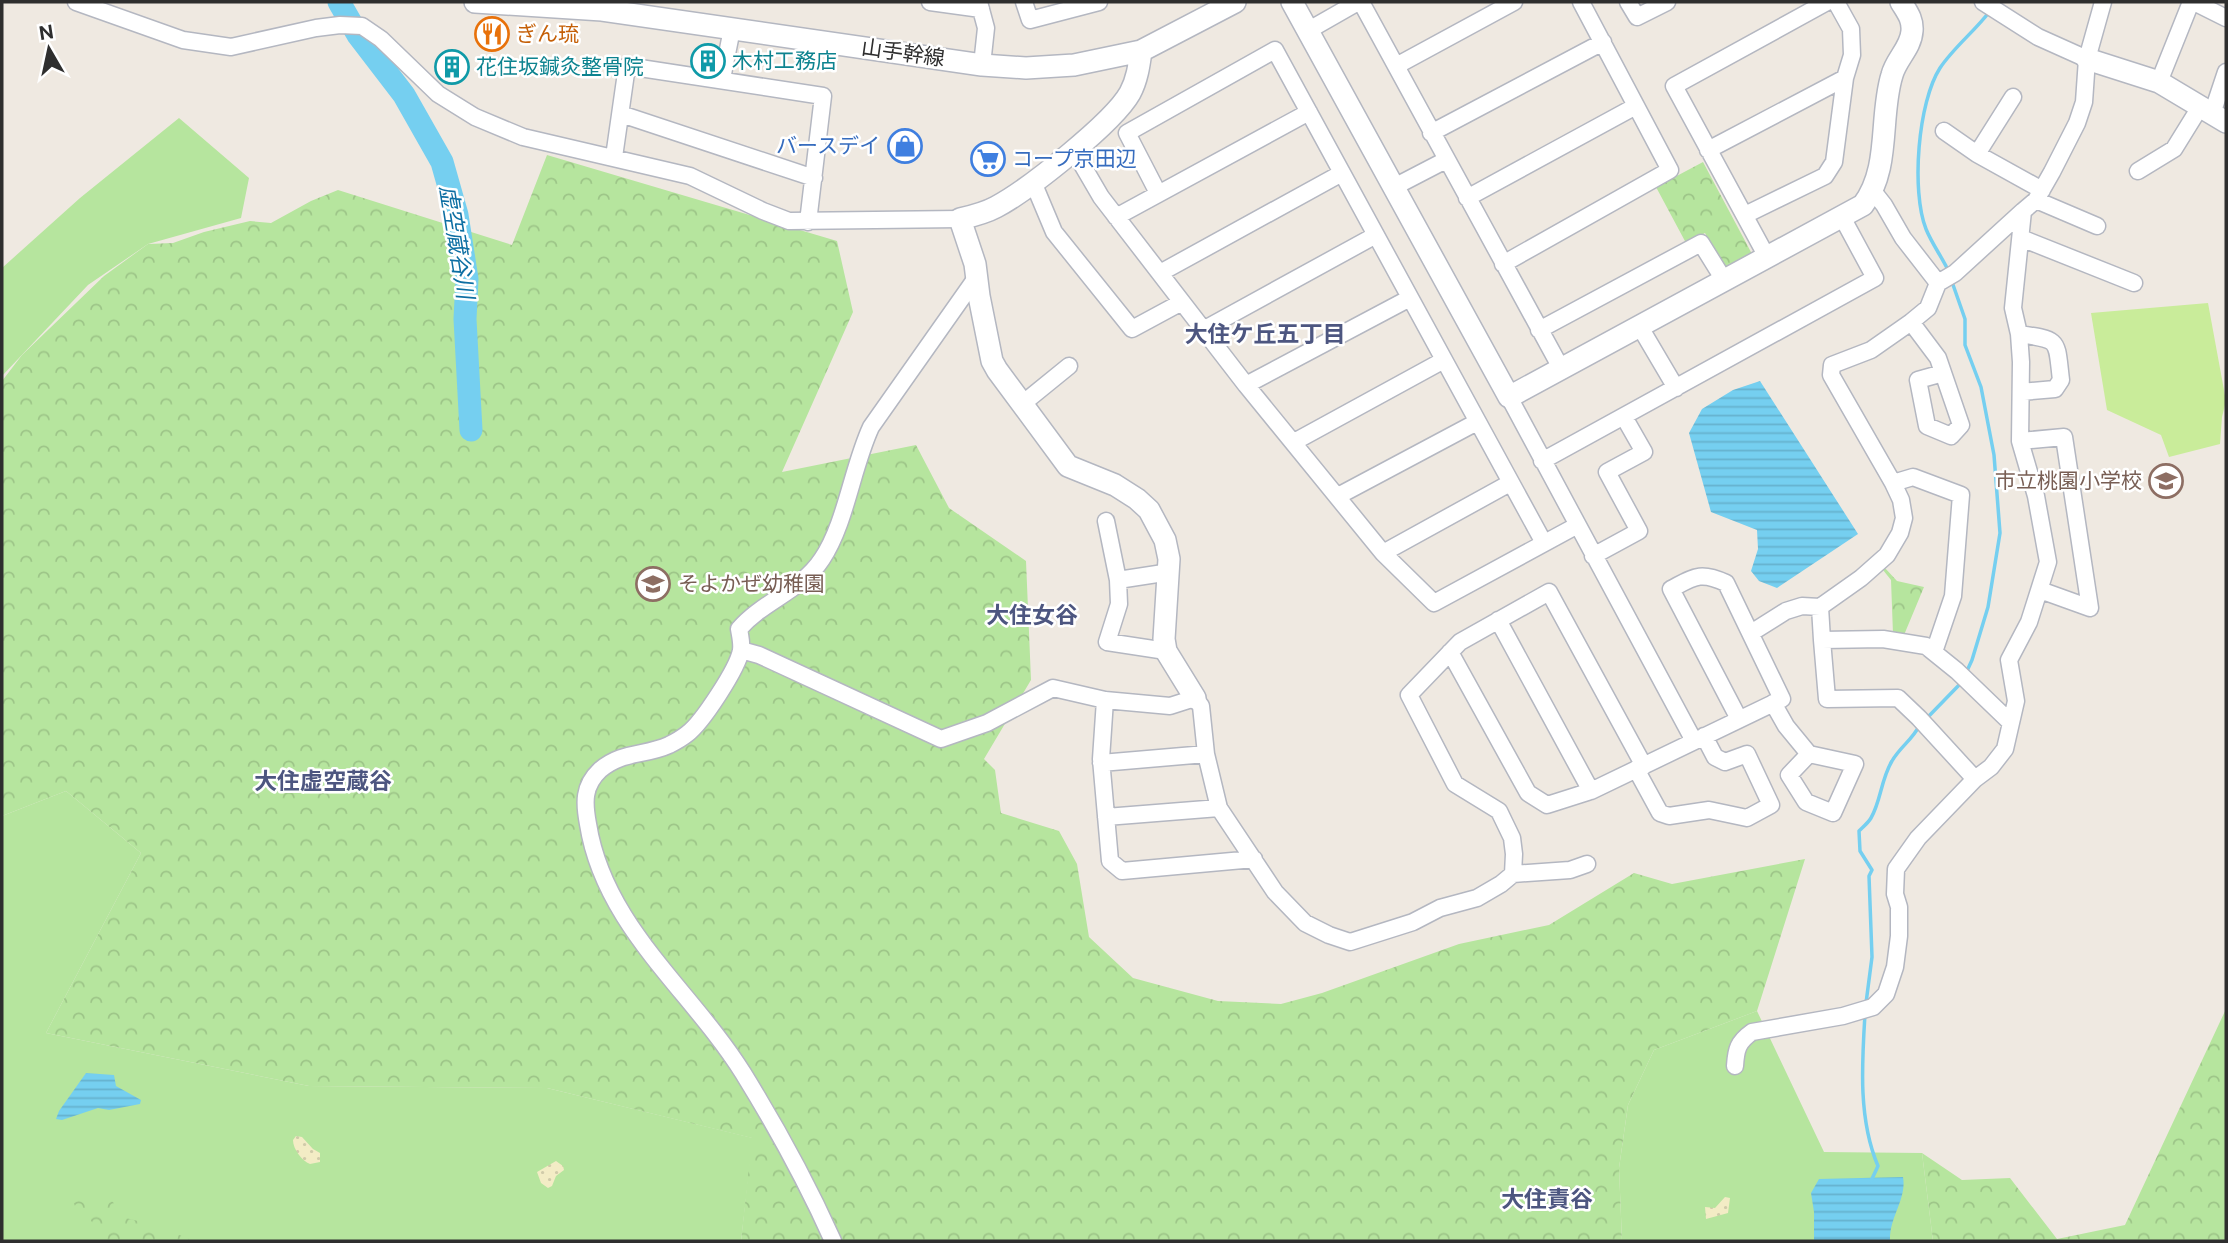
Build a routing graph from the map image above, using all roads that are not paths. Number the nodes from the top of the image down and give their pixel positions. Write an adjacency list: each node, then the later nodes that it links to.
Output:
1 (76, 2): 43 (street)
2 (475, 2): 18 (street, 山手幹線)
3 (930, 2): 19 (street)
4 (1024, 2): 5 (street)
5 (1099, 2)
6 (1235, 2): 25 (street, 山手幹線)
7 (1292, 2): 23 (street)
8 (1360, 2): 23 (street); 28 (street)
9 (1514, 2): 28 (street)
10 (1581, 2): 24 (street)
11 (1628, 2): 12 (street)
12 (1667, 2)
13 (1827, 2): 41 (street)
14 (1836, 2): 30 (street)
15 (1901, 2): 50 (street)
16 (2103, 2): 26 (street)
17 (2193, 2): 21 (street); 32 (street)
18 (603, 6): 22 (street, 山手幹線)
19 (980, 6): 27 (street)
20 (1990, 6): 26 (street)
21 (2226, 18)
22 (732, 29): 27 (street, 山手幹線); 31 (street)
23 (1309, 30): 49 (street)
24 (1603, 41): 34 (street); 39 (street)
25 (1141, 51): 27 (street, 山手幹線); 40 (street)
26 (2087, 59): 32 (street); 52 (street)
27 (982, 65)
28 (1396, 66): 39 (street)
29 (2226, 72): 37 (street)
30 (1845, 78): 41 (street); 55 (street)
31 (722, 79): 36 (street); 47 (street)
32 (2159, 82): 37 (street)
33 (2013, 97): 42 (street)
34 (1636, 106): 53 (street); 64 (street)
35 (1309, 112): 46 (street); 51 (street); 51 (street)
36 (621, 114): 43 (street); 47 (street)
37 (2213, 114): 45 (street)
38 (1944, 131): 42 (street)
39 (1431, 133): 44 (street)
40 (1073, 149): 48 (street); 56 (street)
41 (1709, 150): 55 (street)
42 (1977, 153): 52 (street)
43 (614, 157): 59 (street)
44 (1446, 160): 49 (street); 53 (street)
45 (2138, 171)
46 (1342, 173): 61 (street); 65 (street)
47 (814, 178): 59 (street)
48 (1033, 182): 58 (street); 71 (street)
49 (1394, 187): 84 (street)
50 (1873, 191): 57 (street); 67 (street)
51 (1158, 193): 56 (street)
52 (2039, 195): 54 (street); 60 (street)
53 (1467, 198): 64 (street)
54 (2023, 211): 62 (street); 67 (street)
55 (1745, 215): 63 (street)
56 (1116, 217): 65 (street)
57 (1842, 217): 63 (street); 82 (street)
58 (960, 219): 59 (street); 66 (street)
59 (808, 222)
60 (2097, 226)
61 (1376, 236): 70 (street); 74 (street)
62 (2021, 238): 69 (street); 76 (street)
63 (1767, 257): 68 (street)
64 (1503, 264): 75 (street)
65 (1160, 272): 71 (street)
66 (976, 278): 85 (street); 106 (street)
67 (1947, 278): 72 (street)
68 (1724, 280): 73 (street); 75 (street)
69 (2134, 283)
70 (1410, 298): 77 (street); 81 (street)
71 (1182, 302): 74 (street)
72 (1911, 322): 80 (street); 92 (street)
73 (1640, 327): 79 (street); 82 (street)
74 (1203, 330): 81 (street)
75 (1539, 330): 79 (street)
76 (2019, 334): 83 (street); 83 (street)
77 (1444, 360): 87 (street); 89 (street)
78 (1069, 366): 85 (street)
79 (1562, 370): 84 (street)
80 (1943, 373)
81 (1246, 385): 89 (street)
82 (1676, 388): 86 (street)
83 (2021, 392): 88 (street)
84 (1509, 397): 90 (street)
85 (1021, 405): 99 (street)
86 (1624, 417): 90 (street); 98 (street)
87 (1477, 422): 91 (street); 93 (street)
88 (2020, 441): 101 (street); 101 (street)
89 (1294, 442): 93 (street)
90 (1542, 461): 95 (street)
91 (1510, 483): 96 (street); 97 (street)
92 (1893, 483): 102 (street); 109 (street)
93 (1338, 496): 97 (street)
94 (1106, 521): 100 (street)
95 (1576, 526): 96 (street); 98 (street)
96 (1544, 543): 97 (street)
97 (1383, 553)
98 (1593, 556): 115 (street)
99 (1170, 572): 100 (street); 107 (street)
100 (1118, 580): 107 (street)
101 (2039, 590): 114 (street)
102 (1820, 607): 104 (street); 105 (street)
103 (1498, 620): 108 (street); 119 (street); 121 (street)
104 (1751, 632): 112 (street); 113 (street)
105 (1822, 640): 109 (street); 120 (street)
106 (741, 650): 111 (street); 128 (street)
107 (1166, 651): 110 (street)
108 (1450, 652): 121 (street); 126 (street)
109 (1934, 652): 114 (street)
110 (1195, 698): 111 (street); 116 (street)
111 (1105, 700): 118 (street)
112 (1773, 703): 113 (street); 117 (street)
113 (1740, 719): 115 (street)
114 (2011, 723): 120 (street)
115 (1699, 739): 119 (street); 119 (street)
116 (1206, 754): 118 (street); 122 (street)
117 (1809, 754)
118 (1101, 763): 123 (street)
119 (1640, 768): 121 (street)
120 (1975, 779): 127 (street)
121 (1591, 791)
122 (1219, 807): 123 (street); 124 (street)
123 (1106, 817): 124 (street)
124 (1254, 859): 126 (street)
125 (1587, 864): 126 (street)
126 (1513, 874)
127 (1735, 1066)
128 (834, 1241)

